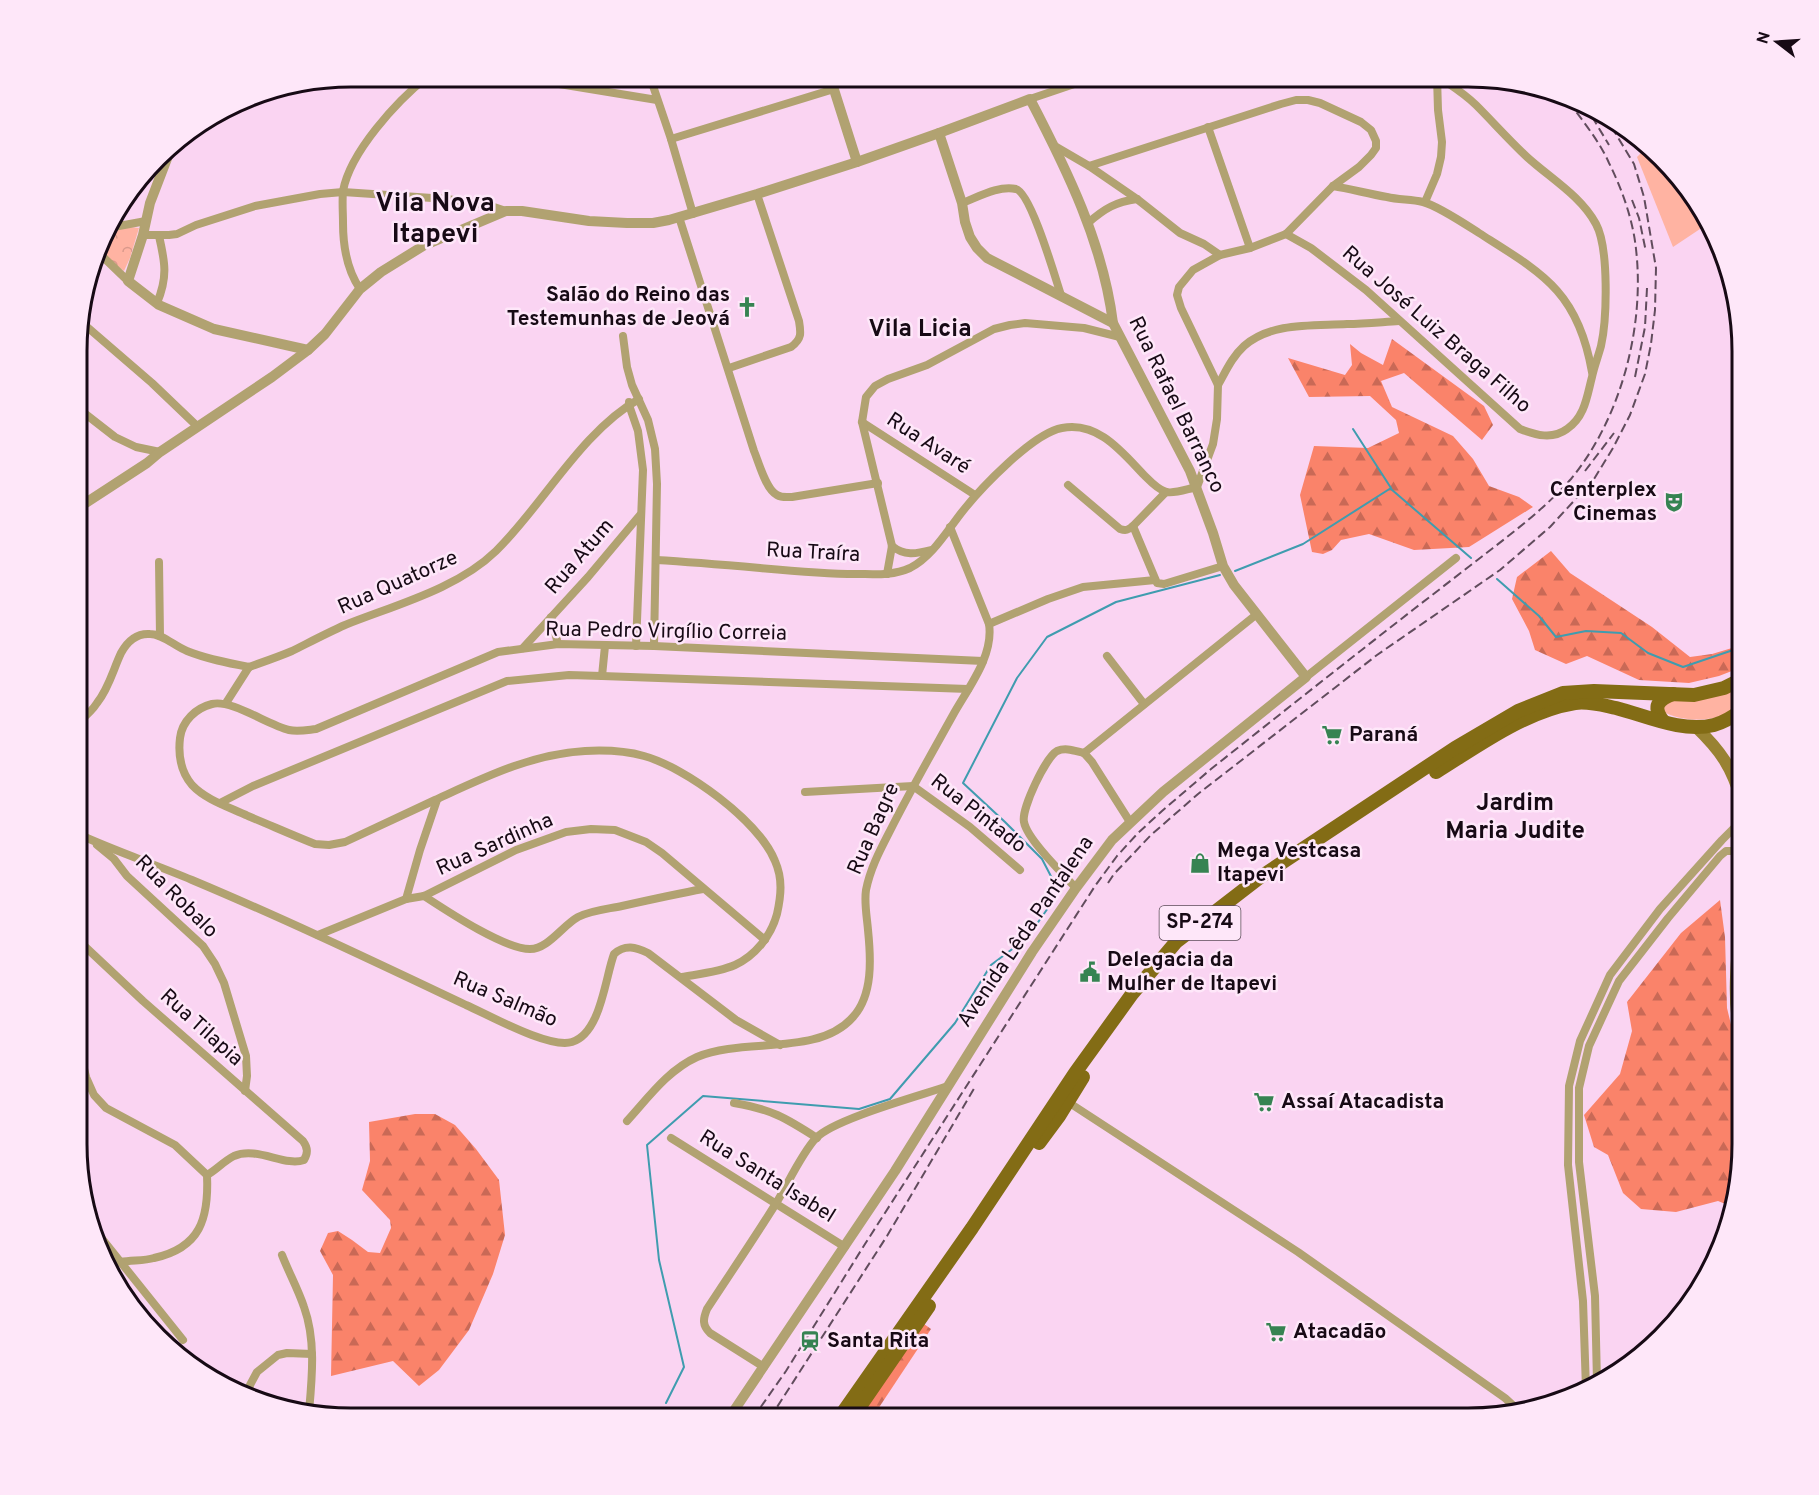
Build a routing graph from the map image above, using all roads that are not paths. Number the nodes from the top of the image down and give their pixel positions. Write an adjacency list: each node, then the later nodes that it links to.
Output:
1 (415, 87): 18 (street)
2 (574, 87): 9 (street)
3 (653, 87): 9 (street)
4 (1055, 87): 8 (street)
5 (1438, 87): 21 (street)
6 (1452, 87): 46 (street, Rua José Luiz Braga Filho)
7 (834, 89): 12 (street); 14 (street)
8 (1030, 99): 11 (street); 13 (street, Rua Rafael Barranco)
9 (657, 100): 12 (street)
10 (1208, 127): 16 (street); 17 (street); 32 (street)
11 (939, 133): 14 (street); 22 (street)
12 (671, 139): 24 (street)
13 (1053, 145): 16 (street); 27 (street, Rua Rafael Barranco)
14 (857, 162): 19 (street)
15 (165, 163): 26 (street)
16 (1089, 166): 20 (street)
17 (1333, 186): 21 (street); 29 (street)
18 (343, 192): 23 (street); 31 (street); 36 (street)
19 (757, 194): 24 (street); 45 (street)
20 (1137, 199): 27 (street); 33 (street)
21 (1425, 202): 46 (street)
22 (962, 203): 37 (street); 37 (street)
23 (506, 211): 25 (street); 36 (street)
24 (693, 214): 25 (street)
25 (679, 217): 45 (street)
26 (146, 221): 28 (street); 30 (street)
27 (1088, 223): 40 (street, Rua Rafael Barranco)
28 (118, 226)
29 (1286, 234): 32 (street); 39 (street, Rua José Luiz Braga Filho)
30 (143, 235): 31 (street); 35 (street)
31 (159, 236): 38 (street)
32 (1250, 248): 33 (street)
33 (1220, 255): 48 (street)
34 (104, 258): 35 (street)
35 (128, 281): 38 (street)
36 (360, 290): 44 (street)
37 (1061, 295): 40 (street)
38 (157, 303): 44 (street)
39 (1399, 321): 46 (street, Rua José Luiz Braga Filho); 48 (street)
40 (1113, 323): 43 (street, Rua Rafael Barranco)
41 (88, 328): 53 (street)
42 (623, 336): 47 (street)
43 (1120, 338): 52 (street); 57 (street, Rua Rafael Barranco)
44 (308, 351): 53 (street)
45 (729, 368): 55 (street)
46 (1592, 375)
47 (632, 385): 49 (street); 50 (street)
48 (1218, 385): 57 (street)
49 (639, 399): 50 (street, Rua Quatorze); 67 (street)
50 (629, 405): 61 (street); 83 (street, Rua Quatorze)
51 (87, 415): 54 (street)
52 (862, 422): 55 (street); 59 (street, Rua Avaré)
53 (198, 427): 54 (street)
54 (160, 452): 60 (street)
55 (878, 483): 64 (street)
56 (1068, 485): 62 (street)
57 (1197, 487): 58 (street); 69 (street, Rua Rafael Barranco)
58 (1166, 492): 59 (street, Rua Traíra); 62 (street)
59 (975, 495): 63 (street, Rua Traíra)
60 (87, 502)
61 (640, 515): 73 (street, Rua Atum); 78 (street)
62 (1133, 526): 71 (street)
63 (950, 527): 65 (street, Rua Traíra); 74 (street, Rua Bagre)
64 (892, 546): 65 (street); 70 (street)
65 (933, 549): 70 (street, Rua Traíra)
66 (1456, 558): 85 (street, Avenida Lêda Pantalena)
67 (656, 560): 70 (street, Rua Traíra); 79 (street)
68 (159, 562): 75 (street)
69 (1223, 566): 71 (street); 72 (street, Rua Rafael Barranco)
70 (887, 574)
71 (1155, 580): 74 (street)
72 (1257, 614): 85 (street, Rua Rafael Barranco); 90 (street)
73 (551, 617): 76 (street); 80 (street, Rua Atum)
74 (989, 624): 82 (street, Rua Bagre)
75 (159, 636): 83 (street); 91 (street)
76 (558, 644): 77 (street, Rua Pedro Virgílio Correia); 80 (street, Rua Pedro Virgílio Correia)
77 (605, 646): 78 (street, Rua Pedro Virgílio Correia); 84 (street)
78 (636, 646): 79 (street, Rua Pedro Virgílio Correia)
79 (654, 646): 82 (street, Rua Pedro Virgílio Correia)
80 (522, 648): 89 (street, Rua Pedro Virgílio Correia)
81 (1107, 656): 90 (street)
82 (983, 662): 87 (street, Rua Bagre)
83 (249, 667): 89 (street)
84 (602, 676): 87 (street); 100 (street)
85 (1306, 677): 101 (street, Avenida Lêda Pantalena)
86 (1732, 686): 88 (main road, SP-274)
87 (968, 689): 97 (street, Rua Bagre)
88 (1673, 694): 93 (main road); 139 (main road, SP-274)
89 (226, 703): 100 (street)
90 (1144, 705): 95 (street)
91 (87, 714)
92 (1732, 717): 94 (main road, SP-274)
93 (1663, 722): 94 (main road, SP-274); 119 (main road, SP-274)
94 (1695, 726): 96 (main road)
95 (1084, 753): 101 (street); 107 (street)
96 (1732, 773)
97 (913, 786): 98 (street, Rua Pintado); 106 (street, Rua Pintado); 115 (street, Rua Bagre)
98 (805, 792)
99 (436, 800): 100 (street); 110 (street); 112 (street)
100 (220, 803)
101 (1130, 822): 107 (street, Avenida Lêda Pantalena)
102 (1732, 830): 134 (street)
103 (87, 838): 104 (street)
104 (92, 840): 111 (street); 118 (street, Rua Robalo)
105 (1732, 851): 133 (street)
106 (1020, 870)
107 (1076, 888): 117 (street, Avenida Lêda Pantalena)
108 (703, 889): 109 (street); 109 (street, Rua Sardinha); 112 (street, Rua Sardinha)
109 (424, 896): 110 (street, Rua Sardinha)
110 (406, 900): 111 (street, Rua Sardinha)
111 (318, 935): 114 (street, Rua Salmão)
112 (765, 940): 114 (street)
113 (87, 948): 118 (street, Rua Tilapia)
114 (682, 977): 115 (street, Rua Salmão)
115 (780, 1045): 121 (street, Rua Bagre)
116 (87, 1079): 124 (street)
117 (948, 1086): 123 (street); 127 (street, Avenida Lêda Pantalena)
118 (245, 1091): 124 (street, Rua Tilapia)
119 (1068, 1102): 136 (street); 140 (main road, SP-274)
120 (734, 1103): 123 (street)
121 (627, 1121)
122 (670, 1138): 125 (street, Rua Santa Isabel)
123 (817, 1138): 125 (street)
124 (207, 1175): 129 (street)
125 (776, 1204): 127 (street, Rua Santa Isabel); 132 (street)
126 (107, 1245): 129 (street)
127 (845, 1247): 132 (street, Avenida Lêda Pantalena)
128 (282, 1255): 131 (street)
129 (121, 1262): 130 (street)
130 (183, 1340)
131 (312, 1354): 135 (street); 137 (street)
132 (764, 1367): 138 (street, Avenida Lêda Pantalena)
133 (1596, 1375)
134 (1586, 1381)
135 (250, 1388)
136 (1512, 1404)
137 (309, 1405)
138 (736, 1408)
139 (846, 1408)
140 (859, 1408)

